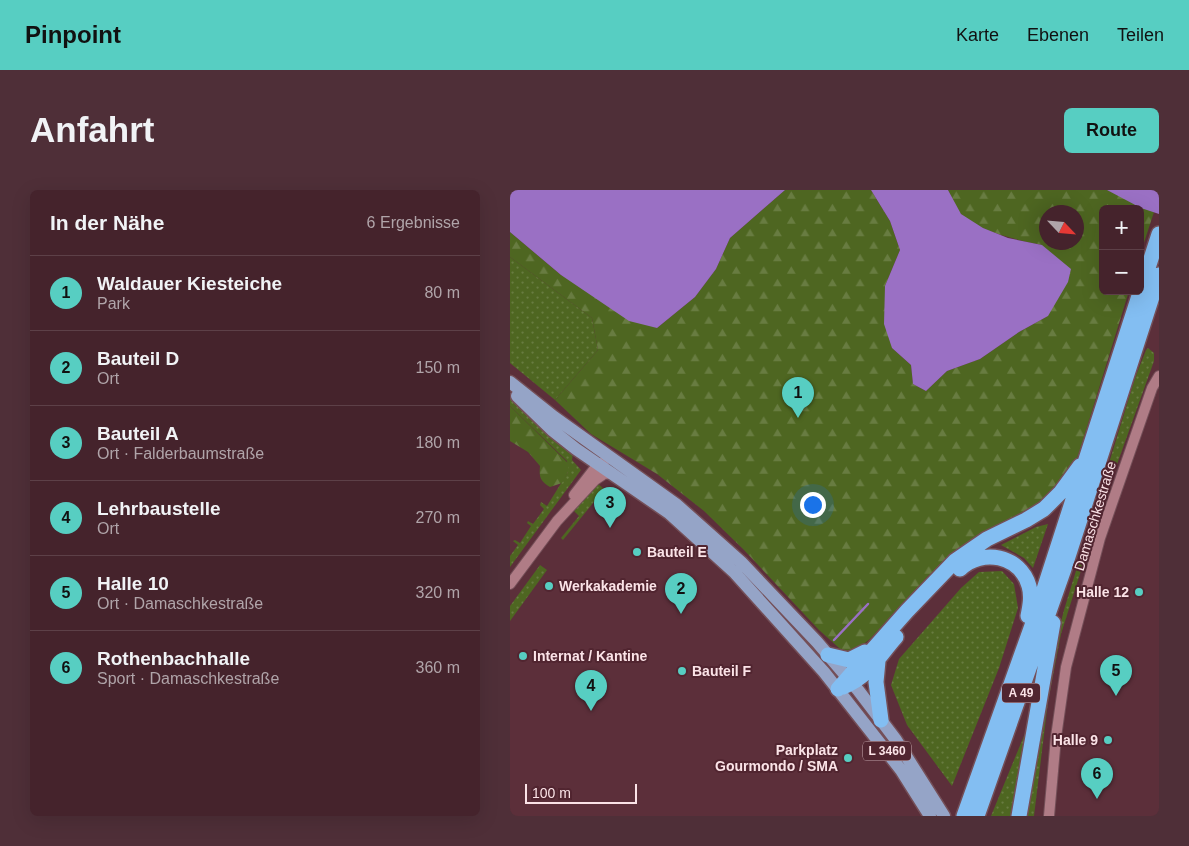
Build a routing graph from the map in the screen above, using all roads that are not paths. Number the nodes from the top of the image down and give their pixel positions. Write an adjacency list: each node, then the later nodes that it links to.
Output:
1 (1159, 234): 3 (highway, A 49)
2 (1159, 275): 3 (highway, A 49)
3 (1127, 356): 7 (highway, A 49); 12 (highway, A 49)
4 (1159, 376): 24 (street, Damaschkestraße)
5 (510, 382): 9 (main road, L 3460)
6 (510, 388): 8 (main road, L 3460)
7 (1092, 445): 14 (highway); 16 (highway, A 49)
8 (598, 464): 9 (street); 10 (main road, L 3460); 11 (street)
9 (629, 469): 15 (main road, L 3460)
10 (612, 473): 11 (street); 17 (main road, L 3460)
11 (557, 521): 13 (street)
12 (1064, 569): 22 (highway, A 49); 23 (highway)
13 (510, 584)
14 (877, 654): 15 (highway); 16 (highway); 17 (highway); 18 (highway)
15 (828, 655): 17 (main road, L 3460)
16 (1012, 681): 21 (highway, A 49)
17 (846, 683): 18 (main road, L 3460); 19 (main road, L 3460)
18 (881, 720): 20 (main road, L 3460)
19 (930, 816)
20 (944, 816)
21 (964, 816)
22 (977, 816)
23 (1019, 816)
24 (1049, 816)

